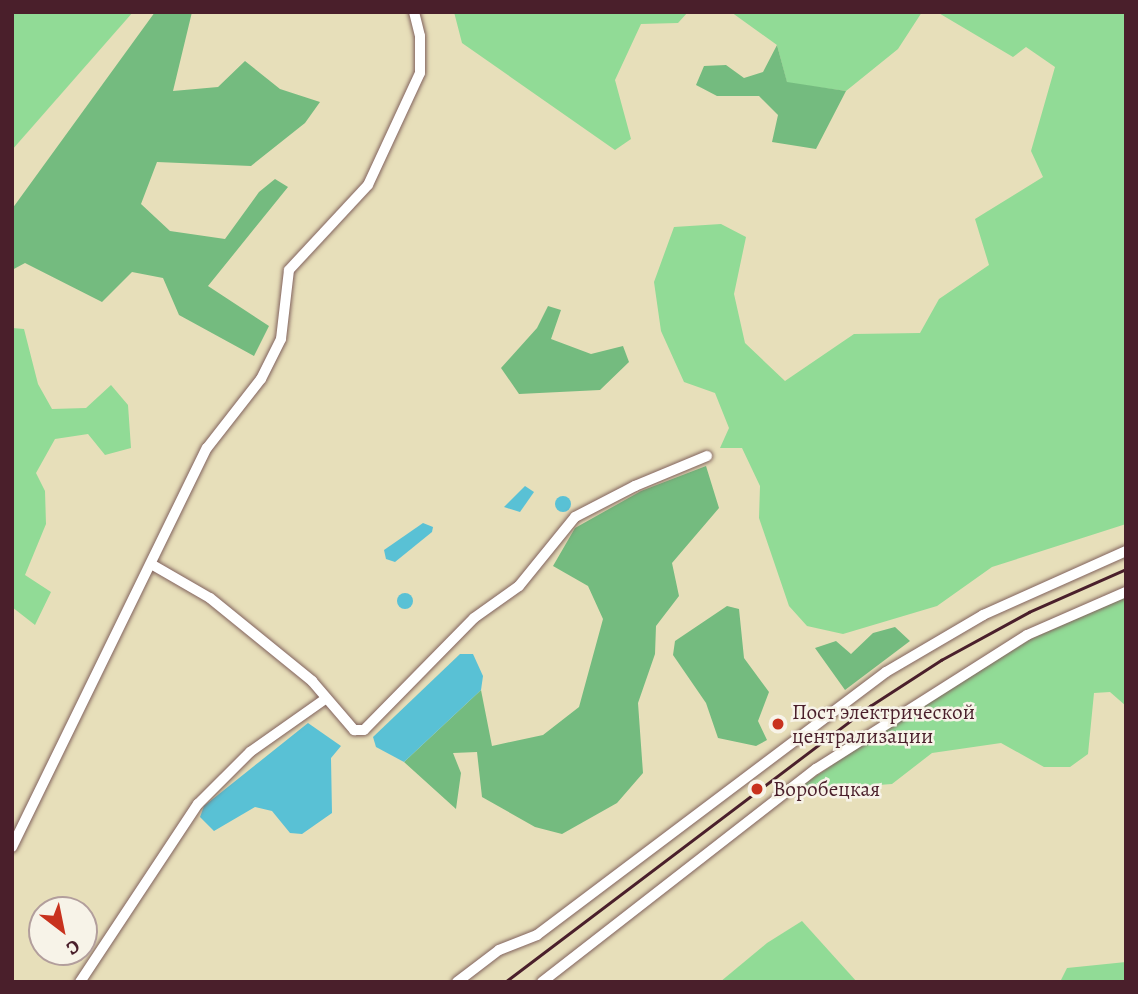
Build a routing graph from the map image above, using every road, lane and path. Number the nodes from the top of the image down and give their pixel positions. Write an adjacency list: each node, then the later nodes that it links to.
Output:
1 (414, 12): 4 (street)
2 (707, 456): 6 (street)
3 (1126, 551): 9 (street)
4 (151, 564): 6 (street); 7 (street)
5 (1126, 592): 10 (street)
6 (325, 699): 8 (street)
7 (12, 847)
8 (80, 982)
9 (457, 982)
10 (542, 982)

